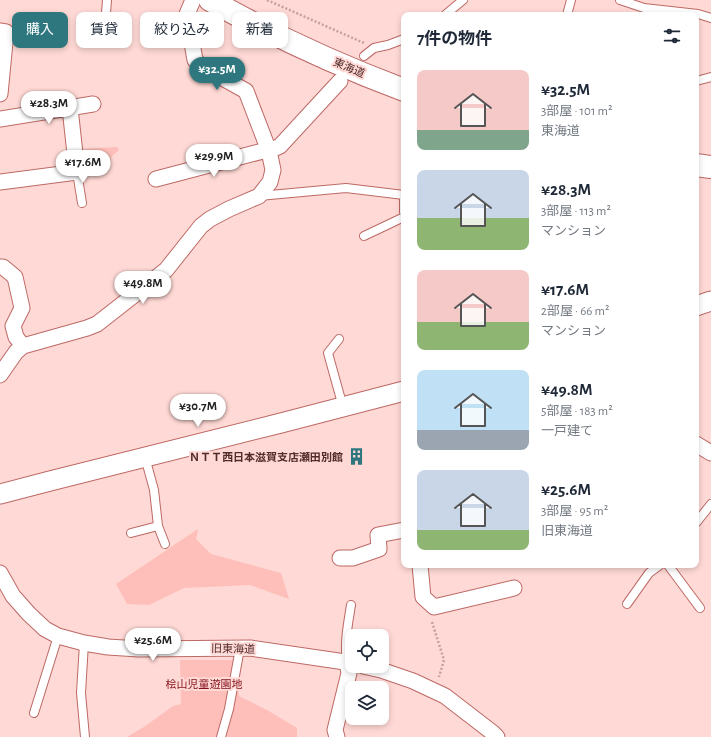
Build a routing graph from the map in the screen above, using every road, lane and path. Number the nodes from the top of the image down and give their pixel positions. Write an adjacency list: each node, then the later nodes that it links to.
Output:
1 (107, 0): 8 (lane)
2 (193, 0): 26 (street)
3 (210, 0): 21 (highway, 東海道)
4 (267, 0): 16 (path)
5 (462, 0): 9 (lane)
6 (571, 0): 10 (lane)
7 (620, 0): 11 (lane)
8 (106, 12)
9 (448, 12)
10 (568, 12)
11 (680, 12)
12 (699, 14): 13 (lane)
13 (711, 18)
14 (0, 31): 22 (street)
15 (401, 40): 16 (lane)
16 (374, 48): 17 (lane)
17 (364, 56)
18 (711, 77): 19 (lane)
19 (699, 80)
20 (340, 81): 26 (street)
21 (401, 89)
22 (0, 94)
23 (93, 104): 24 (street)
24 (70, 108): 25 (street); 29 (street)
25 (0, 119)
26 (269, 151): 30 (street); 33 (street)
27 (699, 165): 28 (highway)
28 (711, 167)
29 (77, 172): 31 (street); 34 (lane)
30 (156, 178)
31 (0, 182)
32 (401, 194): 33 (lane)
33 (260, 196): 41 (street)
34 (82, 203)
35 (401, 218): 36 (lane)
36 (364, 236)
37 (0, 267): 41 (street)
38 (711, 301): 39 (street)
39 (699, 305)
40 (339, 339): 44 (lane)
41 (23, 346): 42 (street)
42 (0, 375)
43 (401, 392): 44 (street)
44 (343, 407): 47 (street)
45 (699, 446): 46 (street)
46 (711, 454)
47 (145, 457): 48 (street); 51 (lane)
48 (0, 494)
49 (711, 504): 50 (lane)
50 (699, 519)
51 (158, 526): 53 (lane); 54 (lane)
52 (401, 531): 55 (street)
53 (131, 534)
54 (165, 544)
55 (340, 558)
56 (420, 568): 63 (street)
57 (656, 568): 61 (lane)
58 (670, 568): 64 (lane)
59 (0, 573): 66 (street, 旧東海道)
60 (514, 588): 63 (street)
61 (627, 604)
62 (351, 605): 65 (lane)
63 (434, 607): 72 (path)
64 (700, 608)
65 (347, 629)
66 (58, 636): 67 (street, 旧東海道); 73 (lane)
67 (84, 643): 68 (street, 旧東海道); 74 (lane)
68 (240, 648): 69 (street, 旧東海道); 75 (lane)
69 (345, 662)
70 (349, 673): 76 (street)
71 (389, 673): 72 (street)
72 (434, 690): 77 (street)
73 (34, 713)
74 (85, 737)
75 (221, 737)
76 (338, 737)
77 (497, 737)

